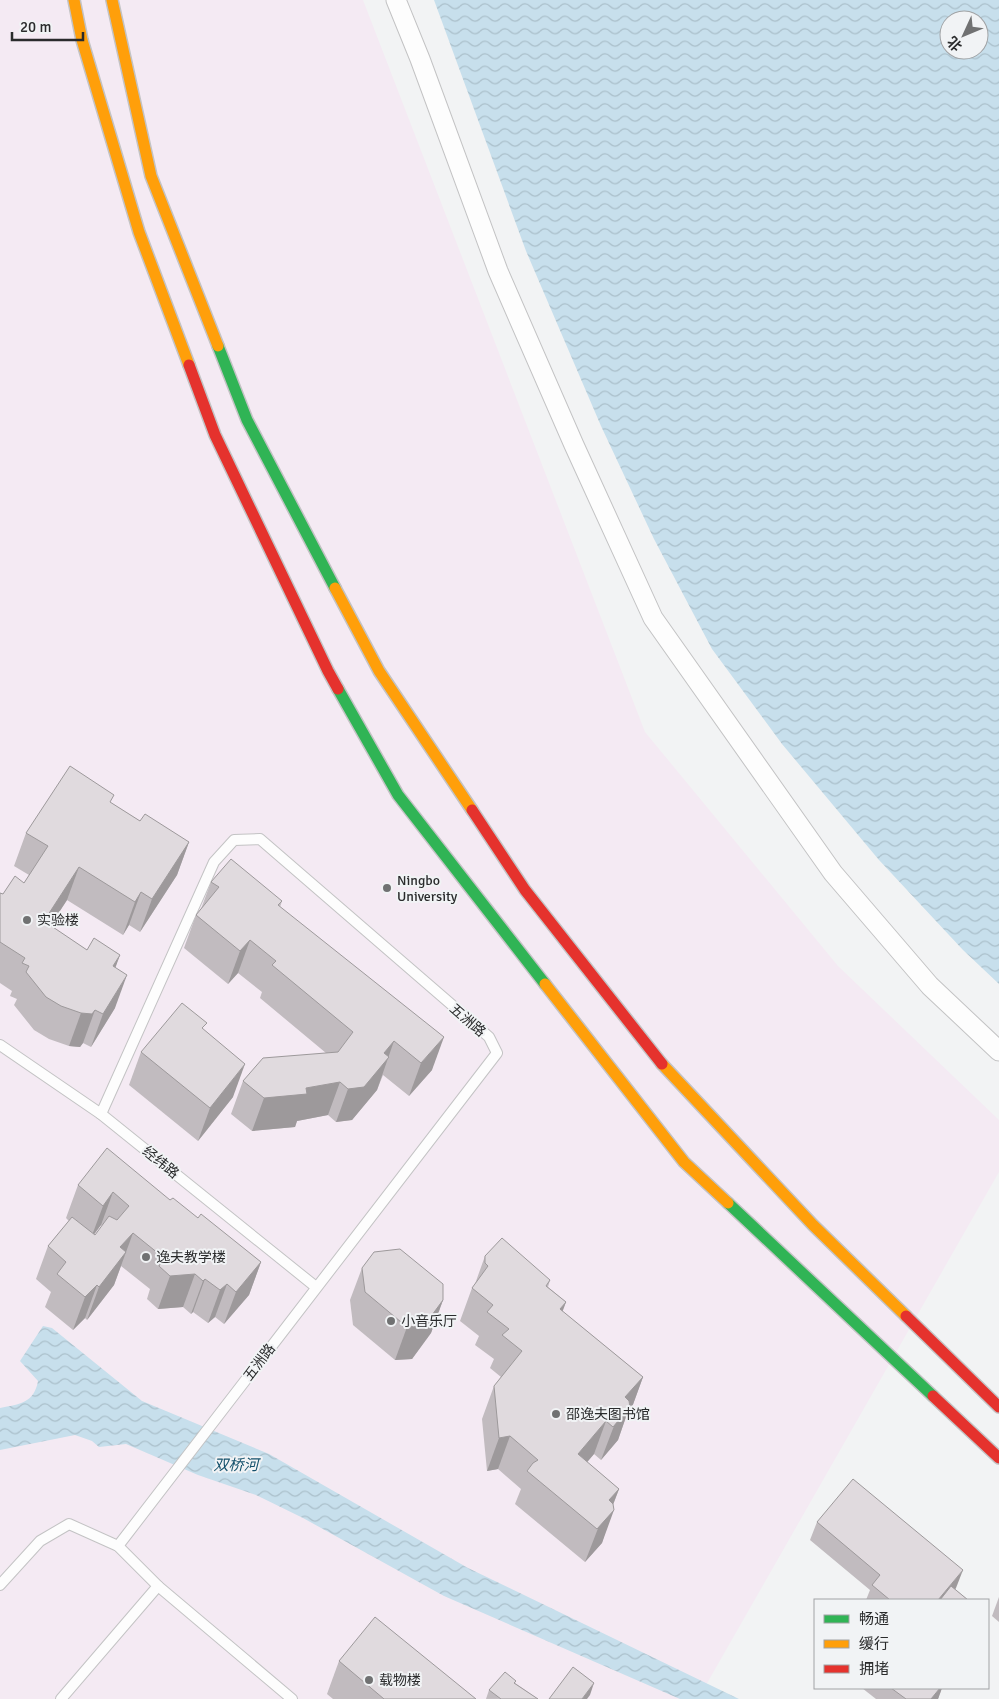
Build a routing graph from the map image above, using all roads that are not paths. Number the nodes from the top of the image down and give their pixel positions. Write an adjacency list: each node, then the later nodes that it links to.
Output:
1 (74, 0): 9 (street)
2 (112, 0): 8 (street)
3 (396, 0): 5 (street)
4 (0, 1045): 6 (lane, 经纬路)
5 (999, 1051)
6 (101, 1114): 7 (lane, 经纬路); 7 (lane, 五洲路)
7 (316, 1287): 10 (lane, 五洲路)
8 (999, 1407)
9 (999, 1458)
10 (118, 1546): 11 (lane); 12 (lane)
11 (0, 1585)
12 (158, 1586): 13 (lane); 14 (lane)
13 (61, 1699)
14 (292, 1699)

